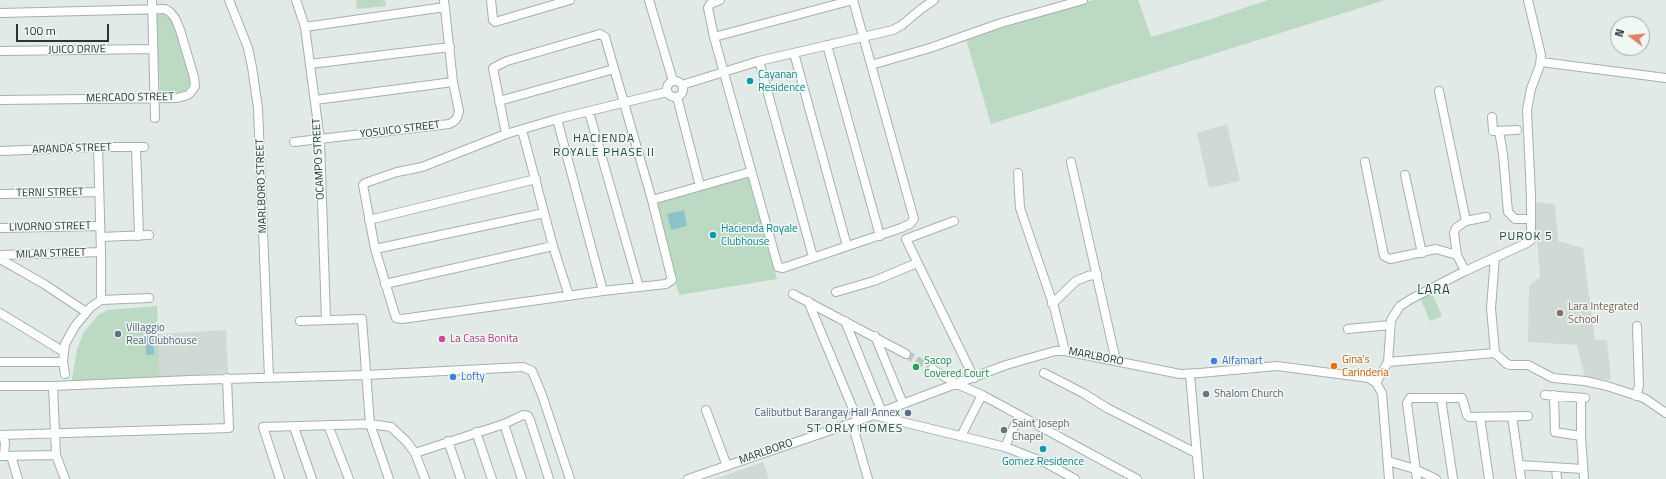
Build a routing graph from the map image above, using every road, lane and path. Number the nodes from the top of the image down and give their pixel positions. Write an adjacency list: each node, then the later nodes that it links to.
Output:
1 (152, 0): 14 (street)
2 (229, 0): 123 (street, MARLBORO STREET)
3 (491, 0): 13 (street)
4 (570, 0): 13 (street)
5 (649, 0): 31 (street)
6 (720, 0): 17 (street)
7 (853, 0): 17 (street); 18 (street)
8 (934, 0): 18 (street)
9 (1081, 0): 27 (street)
10 (1528, 0): 25 (street)
11 (299, 1): 16 (street, OCAMPO STREET)
12 (445, 3): 16 (street); 20 (street, YOSUICO STREET)
13 (538, 4)
14 (152, 9): 15 (street); 21 (street); 37 (street, MERCADO STREET)
15 (0, 13)
16 (305, 27): 26 (street, OCAMPO STREET)
17 (714, 37): 29 (street)
18 (864, 38): 19 (street); 27 (street)
19 (827, 45): 23 (street); 74 (street)
20 (450, 47): 26 (street); 32 (street, YOSUICO STREET)
21 (153, 49): 22 (street, JUICO DRIVE); 37 (street)
22 (0, 51)
23 (794, 53): 24 (street); 77 (street)
24 (759, 61): 29 (street); 83 (street)
25 (1541, 62): 30 (street); 66 (street)
26 (310, 64): 39 (street, OCAMPO STREET)
27 (871, 65): 74 (street)
28 (614, 69): 40 (street); 40 (street); 41 (street)
29 (723, 72): 33 (street); 56 (street)
30 (1666, 78)
31 (673, 81): 33 (street); 35 (street)
32 (454, 82): 39 (street); 50 (street, YOSUICO STREET)
33 (682, 85): 36 (street)
34 (1439, 91): 69 (street)
35 (667, 92): 36 (street); 41 (street)
36 (677, 97): 60 (street)
37 (154, 98): 38 (street, MERCADO STREET); 44 (street)
38 (0, 100)
39 (315, 100): 50 (street, OCAMPO STREET)
40 (499, 101): 49 (street)
41 (624, 102): 42 (street); 63 (street)
42 (589, 112): 45 (street); 90 (street)
43 (1492, 117): 48 (street)
44 (155, 118)
45 (557, 119): 46 (street); 91 (street)
46 (522, 130): 49 (street); 59 (street)
47 (1517, 130): 48 (street)
48 (1499, 131): 66 (street)
49 (506, 134): 67 (street)
50 (320, 140): 51 (street, YOSUICO STREET); 102 (street, OCAMPO STREET)
51 (294, 142)
52 (98, 147): 53 (street, ARANDA STREET); 61 (street); 73 (street, ARANDA STREET)
53 (0, 151)
54 (1072, 162): 88 (street)
55 (1365, 162): 80 (street)
56 (750, 172): 60 (street); 83 (street)
57 (1018, 173): 98 (street)
58 (1405, 175): 80 (street)
59 (536, 179): 64 (street); 67 (street)
60 (700, 186): 63 (street)
61 (99, 192): 62 (street, TERNI STREET); 70 (street)
62 (0, 194)
63 (652, 200): 90 (street)
64 (544, 213): 76 (street); 78 (street)
65 (1486, 217): 69 (street)
66 (1531, 219): 84 (street)
67 (369, 220): 78 (street)
68 (954, 221): 86 (street)
69 (1466, 222): 82 (street)
70 (100, 226): 71 (street, LIVORNO STREET); 75 (street)
71 (0, 228)
72 (148, 235): 73 (street)
73 (139, 236): 75 (street)
74 (880, 236): 77 (street)
75 (101, 237): 79 (street)
76 (553, 246): 89 (street); 94 (street)
77 (847, 246): 83 (street)
78 (375, 249): 89 (street)
79 (101, 252): 81 (street, MILAN STREET); 96 (street)
80 (1422, 253): 82 (street)
81 (0, 255)
82 (1458, 255): 87 (street)
83 (813, 257)
84 (1495, 257): 87 (street); 112 (street)
85 (0, 260): 99 (street)
86 (917, 263): 92 (street); 125 (street)
87 (1465, 271): 106 (street)
88 (1097, 274): 98 (street); 114 (street)
89 (385, 284): 94 (street)
90 (639, 287): 91 (street)
91 (603, 291): 94 (street)
92 (836, 292)
93 (793, 294): 97 (street)
94 (569, 296)
95 (149, 298): 96 (street)
96 (101, 300): 99 (street)
97 (808, 301): 104 (street); 144 (street)
98 (1052, 304): 110 (street)
99 (86, 312): 111 (street)
100 (0, 313): 101 (street)
101 (10, 318): 105 (street); 111 (street)
102 (326, 320): 103 (street); 122 (street)
103 (300, 321)
104 (845, 321): 109 (street); 137 (street)
105 (0, 322)
106 (1390, 325): 108 (street); 117 (street)
107 (1637, 326): 133 (street)
108 (1348, 329)
109 (875, 336): 113 (street); 135 (street)
110 (1065, 351): 114 (street, MARLBORO); 125 (street, MARLBORO)
111 (64, 352): 116 (street)
112 (1495, 353): 117 (street); 133 (street)
113 (906, 354)
114 (1116, 361): 121 (street, MARLBORO)
115 (0, 362): 116 (street)
116 (63, 362): 120 (street)
117 (1388, 362): 126 (street)
118 (932, 369): 127 (street)
119 (1044, 373): 157 (street)
120 (65, 374)
121 (1190, 374): 126 (street, MARLBORO); 157 (street)
122 (366, 375): 123 (street); 145 (street); 178 (street)
123 (268, 377): 124 (street)
124 (227, 378): 129 (street); 150 (street)
125 (974, 378): 127 (street, MARLBORO)
126 (1376, 382): 160 (street)
127 (957, 384): 130 (street); 135 (street, MARLBORO)
128 (0, 386): 129 (street)
129 (53, 386): 150 (street)
130 (982, 395): 140 (street); 152 (street)
131 (1545, 395): 132 (street)
132 (1554, 395): 153 (street); 153 (street)
133 (1636, 396): 138 (street)
134 (1441, 398): 143 (street); 165 (street); 186 (street)
135 (903, 404): 137 (street, MARLBORO)
136 (706, 410): 162 (street)
137 (882, 412): 139 (street, MARLBORO)
138 (1666, 413)
139 (873, 415): 144 (street, MARLBORO); 152 (street)
140 (1019, 415): 155 (street); 181 (street)
141 (1512, 416): 142 (street); 143 (street); 161 (street)
142 (1528, 416)
143 (1480, 417): 187 (street)
144 (855, 422): 162 (street, MARLBORO); 180 (street)
145 (370, 424): 147 (street); 156 (street); 172 (street)
146 (504, 424): 149 (street); 176 (street); 177 (street)
147 (328, 425): 148 (street); 171 (street)
148 (294, 427): 169 (street); 170 (street)
149 (476, 432): 154 (street); 175 (street)
150 (54, 434): 151 (street); 158 (street)
151 (2, 435): 159 (street)
152 (961, 436): 155 (street)
153 (1581, 436): 164 (street)
154 (448, 441): 156 (street); 174 (street)
155 (1005, 447): 166 (street)
156 (415, 453): 173 (street)
157 (1196, 453): 182 (street)
158 (56, 455): 159 (street); 168 (street)
159 (5, 456): 167 (street)
160 (1388, 461): 165 (street); 183 (street)
161 (1519, 465): 163 (street); 188 (street)
162 (727, 466): 179 (street, MARLBORO)
163 (1556, 468): 164 (street); 189 (street)
164 (1583, 469): 190 (street)
165 (1416, 470): 184 (street); 185 (street)
166 (1071, 478)
167 (18, 479)
168 (65, 479)
169 (280, 479)
170 (312, 479)
171 (349, 479)
172 (389, 479)
173 (425, 479)
174 (461, 479)
175 (492, 479)
176 (522, 479)
177 (549, 479)
178 (570, 479)
179 (688, 479)
180 (868, 479)
181 (1137, 479)
182 (1199, 479)
183 (1389, 479)
184 (1417, 479)
185 (1436, 479)
186 (1453, 479)
187 (1489, 479)
188 (1521, 479)
189 (1557, 479)
190 (1584, 479)

